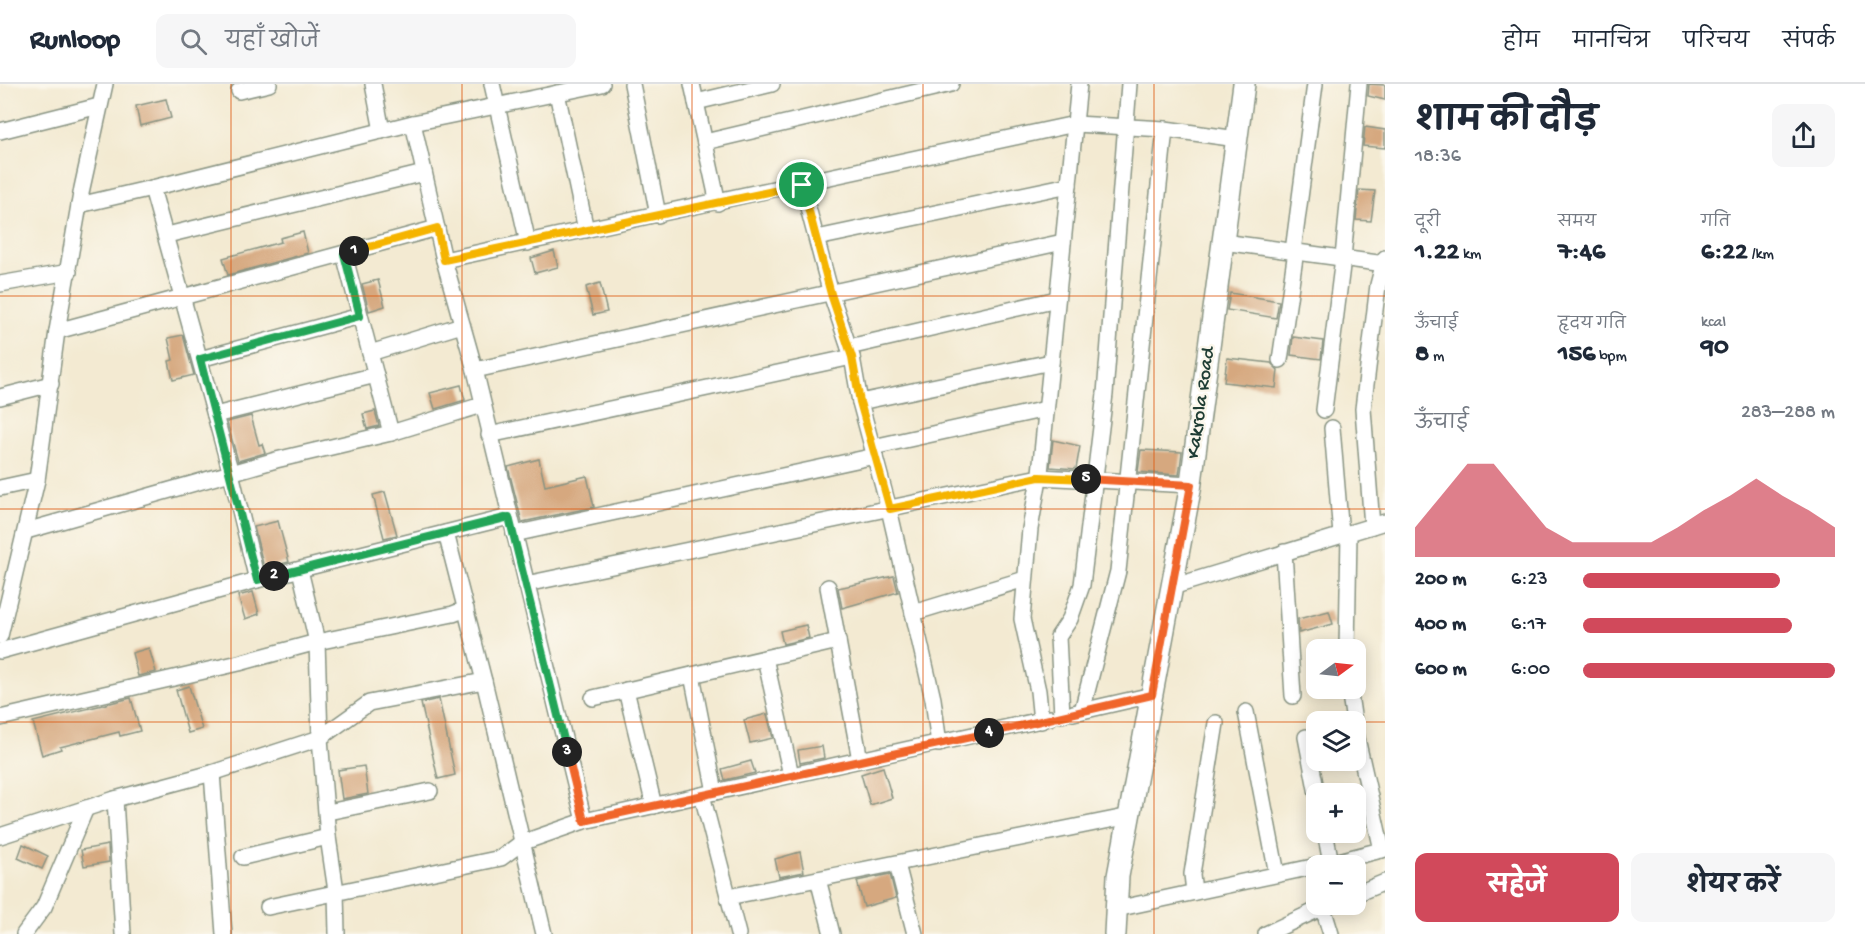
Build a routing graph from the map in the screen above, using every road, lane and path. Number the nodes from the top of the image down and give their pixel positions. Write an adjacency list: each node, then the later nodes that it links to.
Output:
1 (105, 84): 18 (street)
2 (268, 84): 15 (street)
3 (373, 84): 25 (street)
4 (492, 84): 19 (street)
5 (602, 84): 16 (street)
6 (632, 84): 34 (street)
7 (692, 84): 17 (street)
8 (772, 84): 17 (street)
9 (951, 84): 27 (street)
10 (1079, 84): 21 (street)
11 (1128, 84): 22 (street)
12 (1244, 84): 26 (street, Kakrola Road)
13 (1314, 84): 42 (street)
14 (1359, 84): 44 (street)
15 (239, 92)
16 (557, 93): 19 (street); 36 (street)
17 (696, 102): 27 (street)
18 (99, 106): 24 (street); 33 (street)
19 (496, 106): 20 (street); 41 (street)
20 (413, 123): 25 (street); 28 (street)
21 (1076, 124): 22 (street); 29 (street); 30 (street)
22 (1125, 127): 23 (street); 76 (street)
23 (1165, 129): 26 (street); 78 (street)
24 (0, 131)
25 (382, 131): 31 (street)
26 (1237, 140): 40 (street, Kakrola Road)
27 (705, 142): 32 (street)
28 (424, 173): 35 (street); 37 (street)
29 (1069, 184): 38 (street); 39 (street)
30 (802, 185): 32 (street); 38 (street)
31 (152, 188): 33 (street); 37 (street)
32 (718, 202): 34 (street)
33 (79, 204): 48 (street)
34 (658, 215): 36 (street)
35 (437, 228): 43 (street); 46 (street)
36 (586, 230): 41 (street)
37 (167, 235): 51 (street)
38 (817, 238): 50 (street)
39 (1064, 242): 50 (street); 52 (street)
40 (1223, 242): 42 (street); 79 (street, Kakrola Road)
41 (528, 243): 46 (street)
42 (1294, 251): 44 (street); 59 (street)
43 (344, 254): 51 (street); 53 (street)
44 (1343, 258): 47 (street); 68 (street)
45 (1385, 258): 47 (street)
46 (444, 260): 54 (street)
47 (1385, 264): 83 (street)
48 (69, 272): 49 (street); 55 (street)
49 (0, 284)
50 (831, 294): 56 (street); 61 (street)
51 (183, 298): 55 (street); 58 (street)
52 (1058, 299): 56 (street); 60 (street)
53 (360, 316): 57 (street); 58 (street)
54 (462, 325): 57 (street); 61 (street)
55 (57, 331): 63 (street)
56 (850, 352): 65 (street); 72 (street)
57 (370, 353): 62 (street)
58 (200, 359): 69 (street)
59 (1280, 360)
60 (1051, 362): 65 (street); 67 (street)
61 (475, 370): 66 (street)
62 (376, 375): 69 (street); 71 (street)
63 (51, 384): 64 (street); 77 (street)
64 (0, 397)
65 (860, 402): 73 (street)
66 (482, 405): 71 (street); 72 (street)
67 (1046, 409): 73 (street); 75 (street)
68 (1324, 410)
69 (215, 415): 74 (street)
70 (1332, 428): 87 (street)
71 (391, 433): 74 (street)
72 (489, 435): 82 (street)
73 (874, 452): 81 (street); 86 (street)
74 (231, 473): 84 (street); 91 (street)
75 (1039, 477): 76 (street); 81 (street); 90 (street)
76 (1094, 479): 78 (street); 112 (street)
77 (37, 480): 80 (street); 84 (street)
78 (1126, 482): 79 (street); 110 (street)
79 (1191, 485): 94 (street, Kakrola Road)
80 (0, 488)
81 (890, 509): 92 (street); 97 (street)
82 (509, 517): 85 (street); 86 (street)
83 (1378, 524): 87 (street)
84 (26, 531): 93 (street)
85 (446, 533): 89 (street); 96 (street)
86 (514, 534): 92 (street)
87 (1345, 534): 88 (street); 99 (street)
88 (1284, 552): 94 (street); 108 (street)
89 (300, 570): 91 (street); 101 (street)
90 (1025, 579): 97 (street); 114 (street)
91 (257, 580): 102 (street)
92 (526, 584): 129 (street)
93 (7, 585): 98 (street)
94 (1172, 586): 107 (street, Kakrola Road)
95 (828, 587): 100 (street)
96 (466, 609): 101 (street); 105 (street)
97 (913, 613): 117 (street)
98 (0, 636)
99 (1347, 639)
100 (838, 641): 103 (street); 118 (street)
101 (317, 642): 113 (street); 116 (street)
102 (0, 651)
103 (765, 658): 104 (street); 121 (street)
104 (692, 675): 106 (street); 123 (street)
105 (484, 681): 116 (street); 132 (street)
106 (627, 690): 109 (street); 125 (street)
107 (1152, 695): 110 (street); 128 (street, Kakrola Road)
108 (1293, 696)
109 (593, 698)
110 (1082, 711): 112 (street)
111 (1246, 712): 138 (street)
112 (1062, 716): 114 (street)
113 (0, 718)
114 (1041, 721): 117 (street)
115 (1216, 723): 143 (street)
116 (320, 738): 120 (street); 127 (street)
117 (939, 744): 118 (street)
118 (860, 760): 121 (street)
119 (1365, 771): 133 (street)
120 (212, 773): 124 (street); 151 (street)
121 (791, 775): 123 (street)
122 (430, 791): 127 (street)
123 (708, 794): 125 (street); 144 (street)
124 (115, 799): 126 (street); 150 (street)
125 (654, 806): 129 (street)
126 (86, 808): 130 (street); 149 (street)
127 (328, 812): 131 (street)
128 (1130, 816): 136 (street); 146 (street, Kakrola Road)
129 (584, 821): 132 (street)
130 (0, 836)
131 (328, 837): 135 (street); 142 (street)
132 (521, 843): 142 (street); 153 (street)
133 (1383, 850): 134 (street)
134 (1363, 855)
135 (243, 857)
136 (897, 864): 139 (street); 156 (street)
137 (1306, 868): 138 (street)
138 (1277, 874): 143 (street)
139 (818, 879): 144 (street); 155 (street)
140 (1385, 882): 141 (street)
141 (1366, 890)
142 (336, 891): 145 (street); 152 (street)
143 (1194, 892): 146 (street)
144 (728, 897): 154 (street)
145 (268, 907)
146 (1116, 909): 157 (street, Kakrola Road)
147 (1307, 915): 158 (street)
148 (1328, 915): 159 (street)
149 (24, 934)
150 (123, 934)
151 (224, 934)
152 (337, 934)
153 (544, 934)
154 (738, 934)
155 (832, 934)
156 (915, 934)
157 (1115, 934)
158 (1266, 934)
159 (1331, 934)

